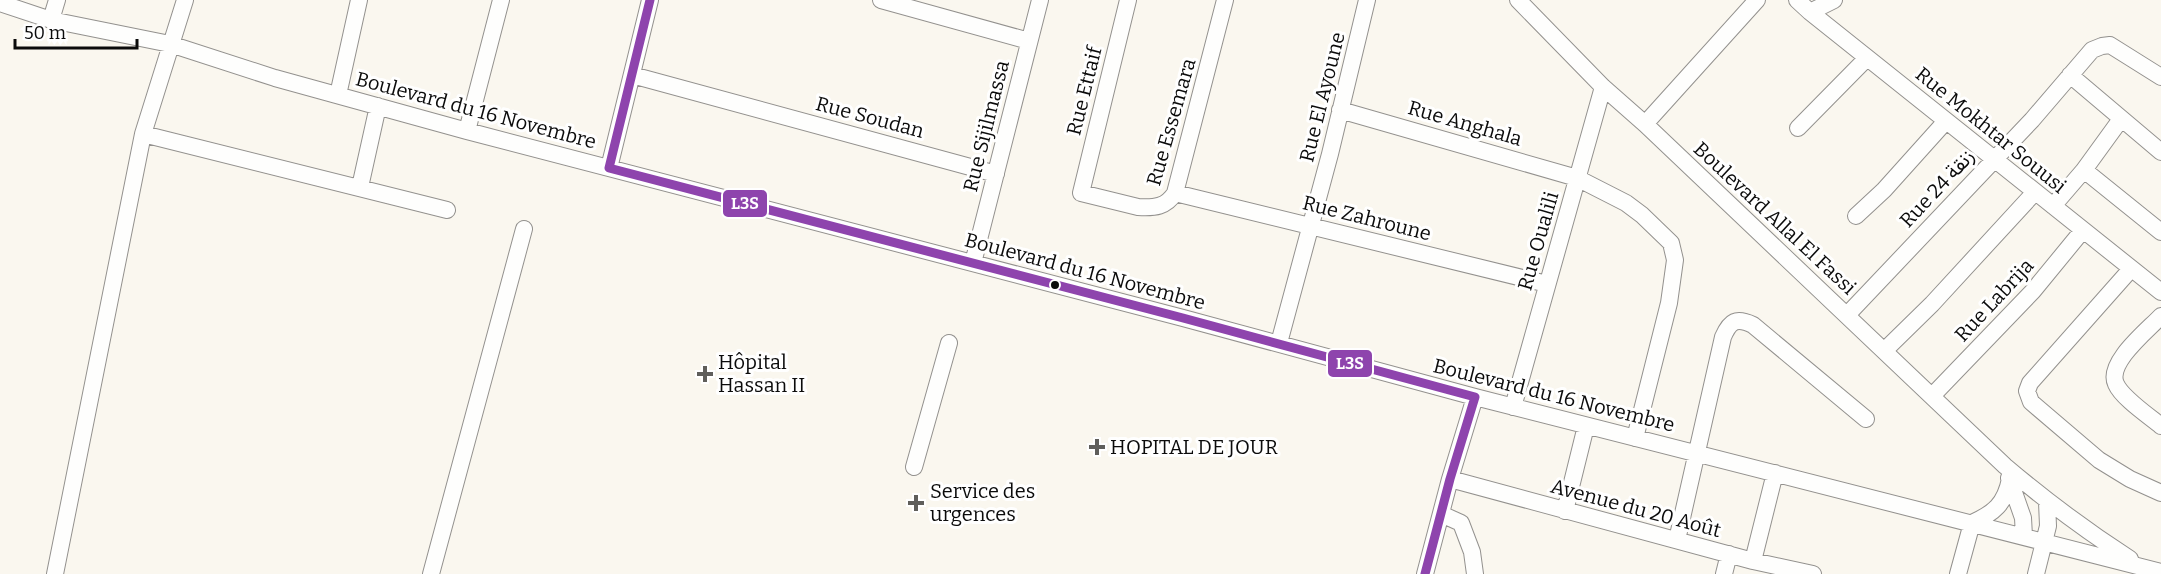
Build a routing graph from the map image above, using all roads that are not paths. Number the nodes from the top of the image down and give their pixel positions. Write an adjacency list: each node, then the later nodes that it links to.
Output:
1 (57, 0): 17 (street)
2 (185, 0): 19 (street)
3 (359, 0): 25 (street)
4 (501, 0): 32 (street)
5 (650, 0): 21 (street)
6 (881, 0): 18 (street)
7 (1040, 0): 18 (street, Rue Sijilmassa)
8 (1128, 0): 42 (street, Rue Ettaif)
9 (1225, 0): 43 (street, Rue Essemara)
10 (1367, 0): 27 (street, Rue El Ayoune)
11 (1757, 0): 30 (street)
12 (1797, 0): 16 (street, Rue Mokhtar Souusi)
13 (1834, 0): 16 (street)
14 (1521, 1): 24 (street, Boulevard Allal El Fassi)
15 (0, 3): 17 (street, Boulevard du 16 Novembre)
16 (1810, 12): 20 (street, Rue Mokhtar Souusi)
17 (51, 20): 19 (street, Boulevard du 16 Novembre)
18 (1029, 41): 38 (street, Rue Sijilmassa)
19 (170, 44): 25 (street, Boulevard du 16 Novembre); 33 (street)
20 (1867, 58): 29 (street, Rue Mokhtar Souusi); 31 (street)
21 (632, 75): 36 (street); 38 (street, Rue Soudan)
22 (2070, 75): 23 (street, Rue 24 زنقة); 28 (street); 35 (street, Rue 24 زنقة)
23 (2161, 75)
24 (1603, 87): 30 (street, Boulevard Allal El Fassi); 39 (street, Rue Oualili)
25 (338, 95): 26 (street, Boulevard du 16 Novembre)
26 (378, 106): 32 (street, Boulevard du 16 Novembre); 40 (street)
27 (1340, 110): 39 (street, Rue Anghala); 47 (street, Rue El Ayoune)
28 (2121, 119): 34 (street); 37 (street)
29 (1946, 121): 35 (street, Rue Mokhtar Souusi); 46 (street)
30 (1646, 124): 55 (street, Boulevard Allal El Fassi)
31 (1798, 128)
32 (467, 131): 36 (street, Boulevard du 16 Novembre)
33 (143, 134): 40 (street); 84 (street)
34 (2161, 152)
35 (1994, 159): 41 (street, Rue Mokhtar Souusi); 55 (street, Rue 24 زنقة)
36 (609, 168): 51 (street, Boulevard du 16 Novembre)
37 (2084, 170): 44 (street); 50 (street)
38 (996, 174): 51 (street, Rue Sijilmassa)
39 (1577, 178): 53 (street, Rue Oualili); 66 (street, Rue Anghala)
40 (360, 187): 45 (street)
41 (2035, 192): 44 (street, Rue Mokhtar Souusi); 59 (street)
42 (1080, 193): 43 (street, Rue Essemara)
43 (1175, 193): 47 (street, Rue Zahroune)
44 (2053, 206): 49 (street, Rue Mokhtar Souusi)
45 (447, 210)
46 (1856, 216)
47 (1310, 225): 53 (street, Rue Zahroune); 58 (street, Rue El Ayoune)
48 (524, 229): 85 (street)
49 (2083, 230): 52 (street, Rue Mokhtar Souusi); 60 (street, Rue Labrija)
50 (2161, 232)
51 (973, 263): 58 (street, Boulevard du 16 Novembre)
52 (2131, 268): 54 (street, Rue Mokhtar Souusi); 72 (street)
53 (1547, 284): 62 (street, Rue Oualili)
54 (2161, 292)
55 (1847, 315): 59 (street, Boulevard Allal El Fassi)
56 (2161, 316): 65 (street)
57 (949, 343): 68 (street)
58 (1279, 343): 61 (street, Boulevard du 16 Novembre)
59 (1885, 350): 60 (street, Boulevard Allal El Fassi)
60 (1932, 396): 69 (street, Boulevard Allal El Fassi)
61 (1475, 397): 62 (street, Boulevard du 16 Novembre); 71 (street)
62 (1513, 407): 64 (street, Boulevard du 16 Novembre)
63 (1866, 419): 67 (street)
64 (1587, 426): 66 (street, Boulevard du 16 Novembre); 74 (street)
65 (2161, 426)
66 (1635, 438): 67 (street, Boulevard du 16 Novembre)
67 (1696, 452): 70 (street, Boulevard du 16 Novembre); 78 (street)
68 (914, 467)
69 (2007, 472): 73 (street, Boulevard Allal El Fassi); 76 (street); 77 (street, Boulevard Allal El Fassi)
70 (1775, 473): 76 (street, Boulevard du 16 Novembre); 81 (street)
71 (1450, 479): 74 (street, Avenue du 20 Août); 75 (street)
72 (2161, 494)
73 (2047, 502): 79 (street); 82 (street, Boulevard Allal El Fassi)
74 (1565, 511): 78 (street, Avenue du 20 Août)
75 (1441, 514): 86 (street); 87 (street)
76 (1972, 523): 77 (street, Boulevard du 16 Novembre); 90 (street)
77 (2024, 536): 79 (street, Boulevard du 16 Novembre)
78 (1677, 540): 80 (street, Avenue du 20 Août)
79 (2045, 542): 82 (street, Boulevard du 16 Novembre); 91 (street)
80 (1729, 554): 81 (street, Avenue du 20 Août); 88 (street)
81 (1753, 561): 89 (street, Avenue du 20 Août)
82 (2143, 567): 83 (street, Boulevard du 16 Novembre)
83 (2161, 572)
84 (55, 574)
85 (431, 574)
86 (1425, 574)
87 (1474, 574)
88 (1724, 574)
89 (1813, 574)
90 (1958, 574)
91 (2036, 574)

